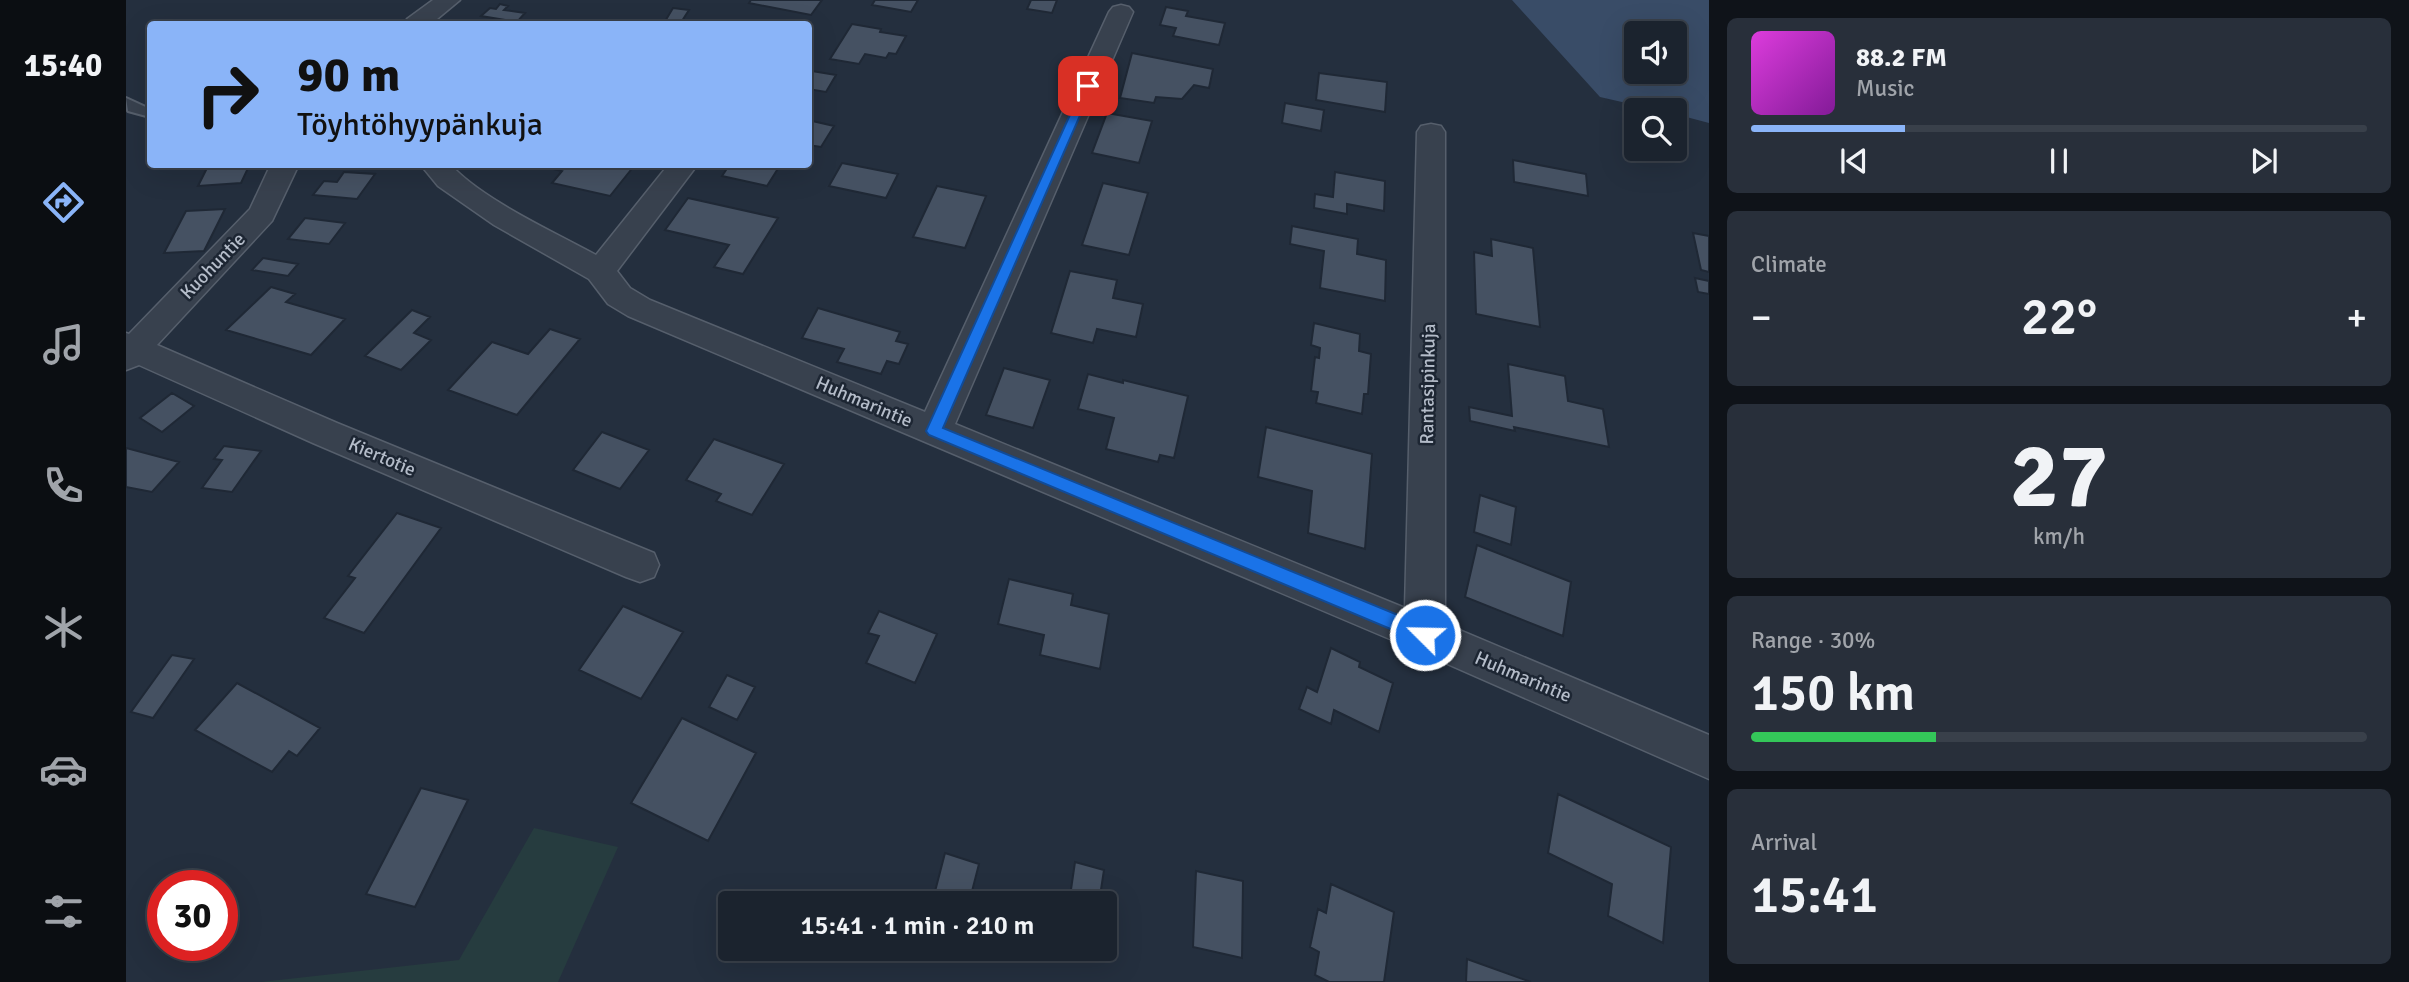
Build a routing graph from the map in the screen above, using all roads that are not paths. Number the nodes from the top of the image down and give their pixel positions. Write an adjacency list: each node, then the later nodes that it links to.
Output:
1 (448, 0): 3 (street)
2 (1121, 12): 12 (street)
3 (420, 21)
4 (126, 102): 5 (lane)
5 (147, 112)
6 (1431, 132): 14 (street, Rantasipinkuja)
7 (283, 168): 11 (street, Kuohuntie)
8 (438, 168): 10 (street, Huhmarintie)
9 (681, 168): 10 (street)
10 (600, 271): 12 (street, Huhmarintie)
11 (129, 350): 13 (street, Kiertotie)
12 (934, 431): 14 (street, Huhmarintie)
13 (640, 565)
14 (1425, 635): 15 (street, Huhmarintie)
15 (1709, 757)

